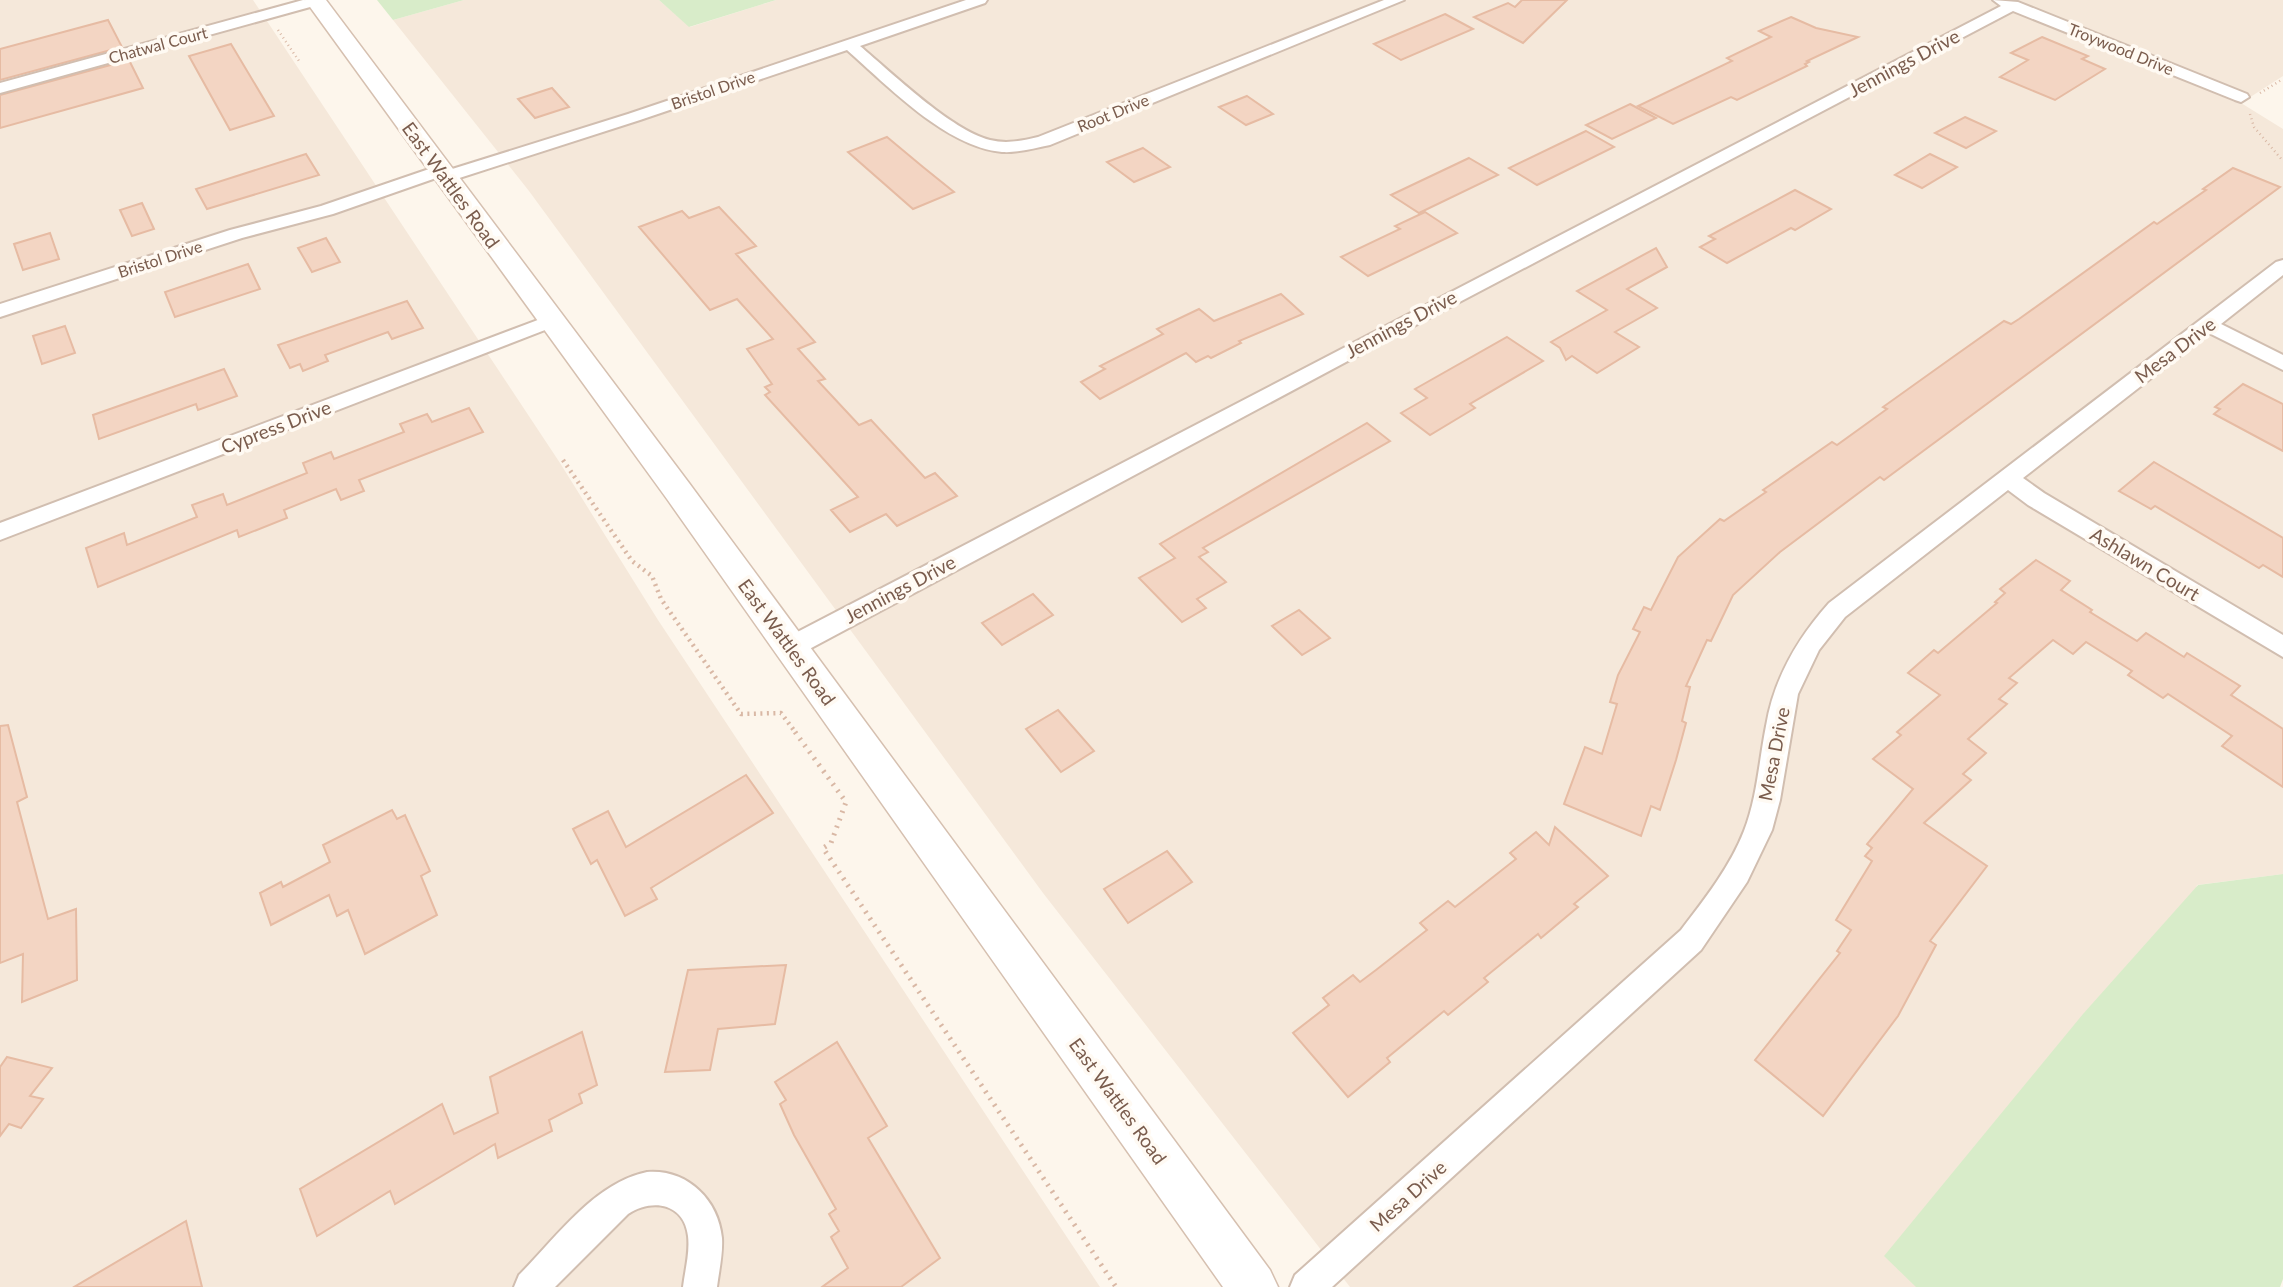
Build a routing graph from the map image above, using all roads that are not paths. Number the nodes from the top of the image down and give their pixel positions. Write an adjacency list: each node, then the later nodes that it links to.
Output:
1 (980, 0): 5 (street, Bristol Drive)
2 (1397, 0): 5 (street, Root Drive)
3 (316, 1): 6 (street, Chatwal Court); 8 (main road, East Wattles Road)
4 (2007, 3): 7 (street, Troywood Drive); 16 (street, Jennings Drive)
5 (849, 44): 8 (street, Bristol Drive)
6 (0, 88)
7 (2245, 101)
8 (442, 174): 10 (street, Bristol Drive); 11 (main road, East Wattles Road)
9 (2283, 266): 12 (street, Mesa Drive)
10 (0, 311)
11 (551, 321): 15 (street, Cypress Drive); 16 (main road, East Wattles Road)
12 (2208, 325): 13 (street); 14 (street, Mesa Drive)
13 (2283, 363)
14 (2008, 478): 17 (street, Ashlawn Court); 21 (street, Mesa Drive)
15 (0, 532)
16 (790, 647): 20 (main road, East Wattles Road)
17 (2283, 647)
18 (531, 1287): 19 (street)
19 (700, 1287)
20 (1253, 1287)
21 (1307, 1287)

